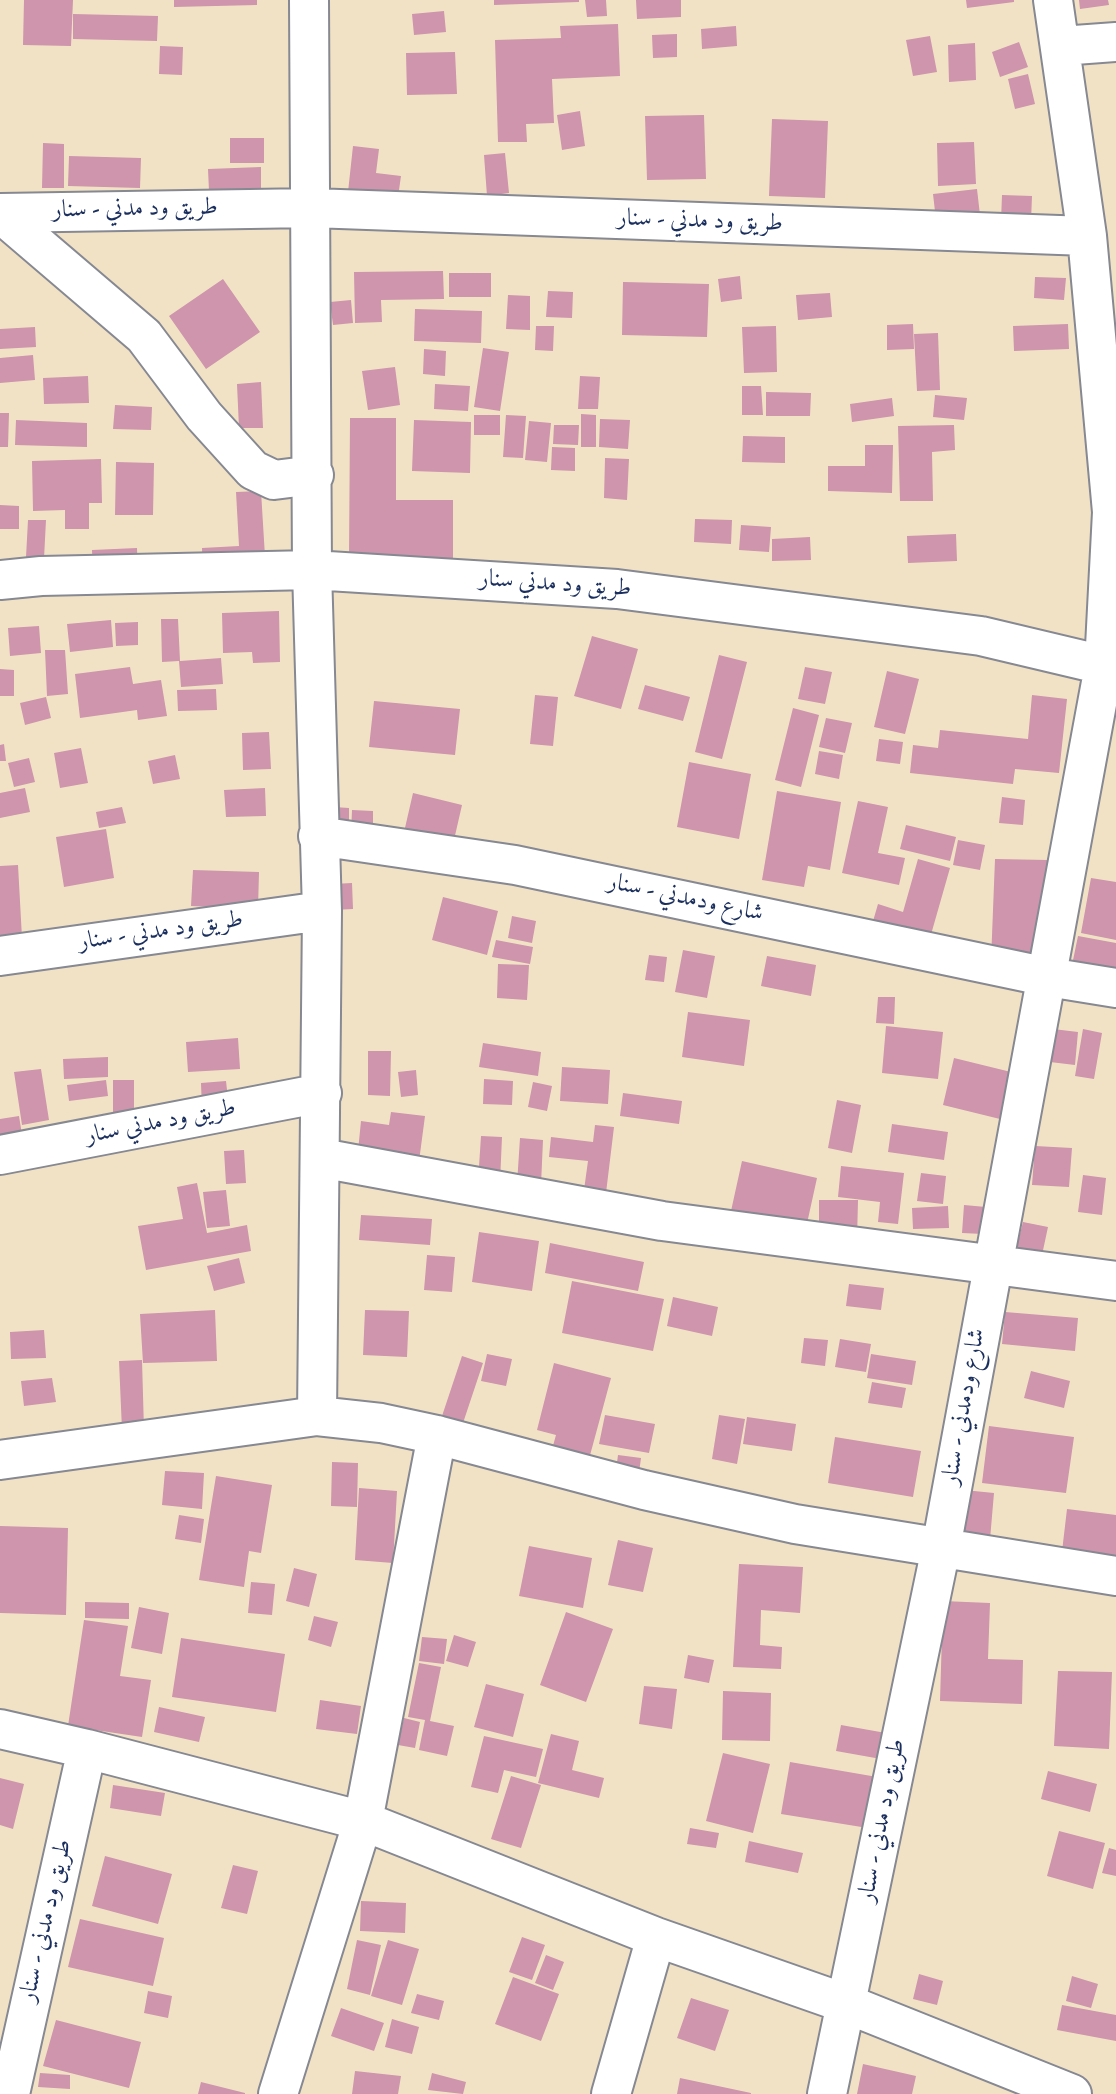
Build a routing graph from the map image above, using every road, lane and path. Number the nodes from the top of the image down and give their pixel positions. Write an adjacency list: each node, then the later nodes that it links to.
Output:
1 (309, 0): 5 (street)
2 (1053, 0): 4 (street)
3 (1116, 42): 4 (street)
4 (1061, 46): 7 (street)
5 (312, 208): 6 (street, طريق ود مدني - سنار); 7 (street, طريق ود مدني - سنار); 8 (street)
6 (0, 213): 8 (street)
7 (1087, 236): 9 (street)
8 (314, 475): 10 (street)
9 (1114, 512): 12 (street)
10 (312, 570): 11 (street, طريق ود مدني سنار); 12 (street, طريق ود مدني سنار); 13 (street)
11 (0, 580)
12 (1110, 667): 16 (street, شارع ودمدني - سنار)
13 (318, 835): 14 (street); 16 (street, شارع ودمدني - سنار)
14 (322, 911): 15 (street, طريق ود مدني - سنار); 18 (street)
15 (0, 956)
16 (1048, 977): 17 (street, شارع ودمدني - سنار); 21 (street, شارع ودمدني - سنار)
17 (1116, 988)
18 (321, 1093): 19 (street, طريق ود مدني سنار); 20 (street)
19 (0, 1155)
20 (321, 1158): 21 (street); 23 (street)
21 (991, 1266): 22 (street); 26 (street, شارع ودمدني - سنار)
22 (1116, 1281)
23 (317, 1416): 24 (street); 25 (street)
24 (437, 1435): 26 (street); 30 (street)
25 (0, 1460)
26 (941, 1548): 27 (street); 32 (street, طريق ود مدني - سنار)
27 (1116, 1576)
28 (0, 1729): 29 (street)
29 (87, 1749): 30 (street); 33 (street, طريق ود مدني - سنار)
30 (363, 1821): 31 (street); 34 (street)
31 (656, 1937): 32 (street); 35 (street)
32 (847, 2004): 36 (street, طريق ود مدني - سنار); 37 (street)
33 (10, 2094)
34 (278, 2094)
35 (611, 2094)
36 (827, 2094)
37 (1072, 2094)

